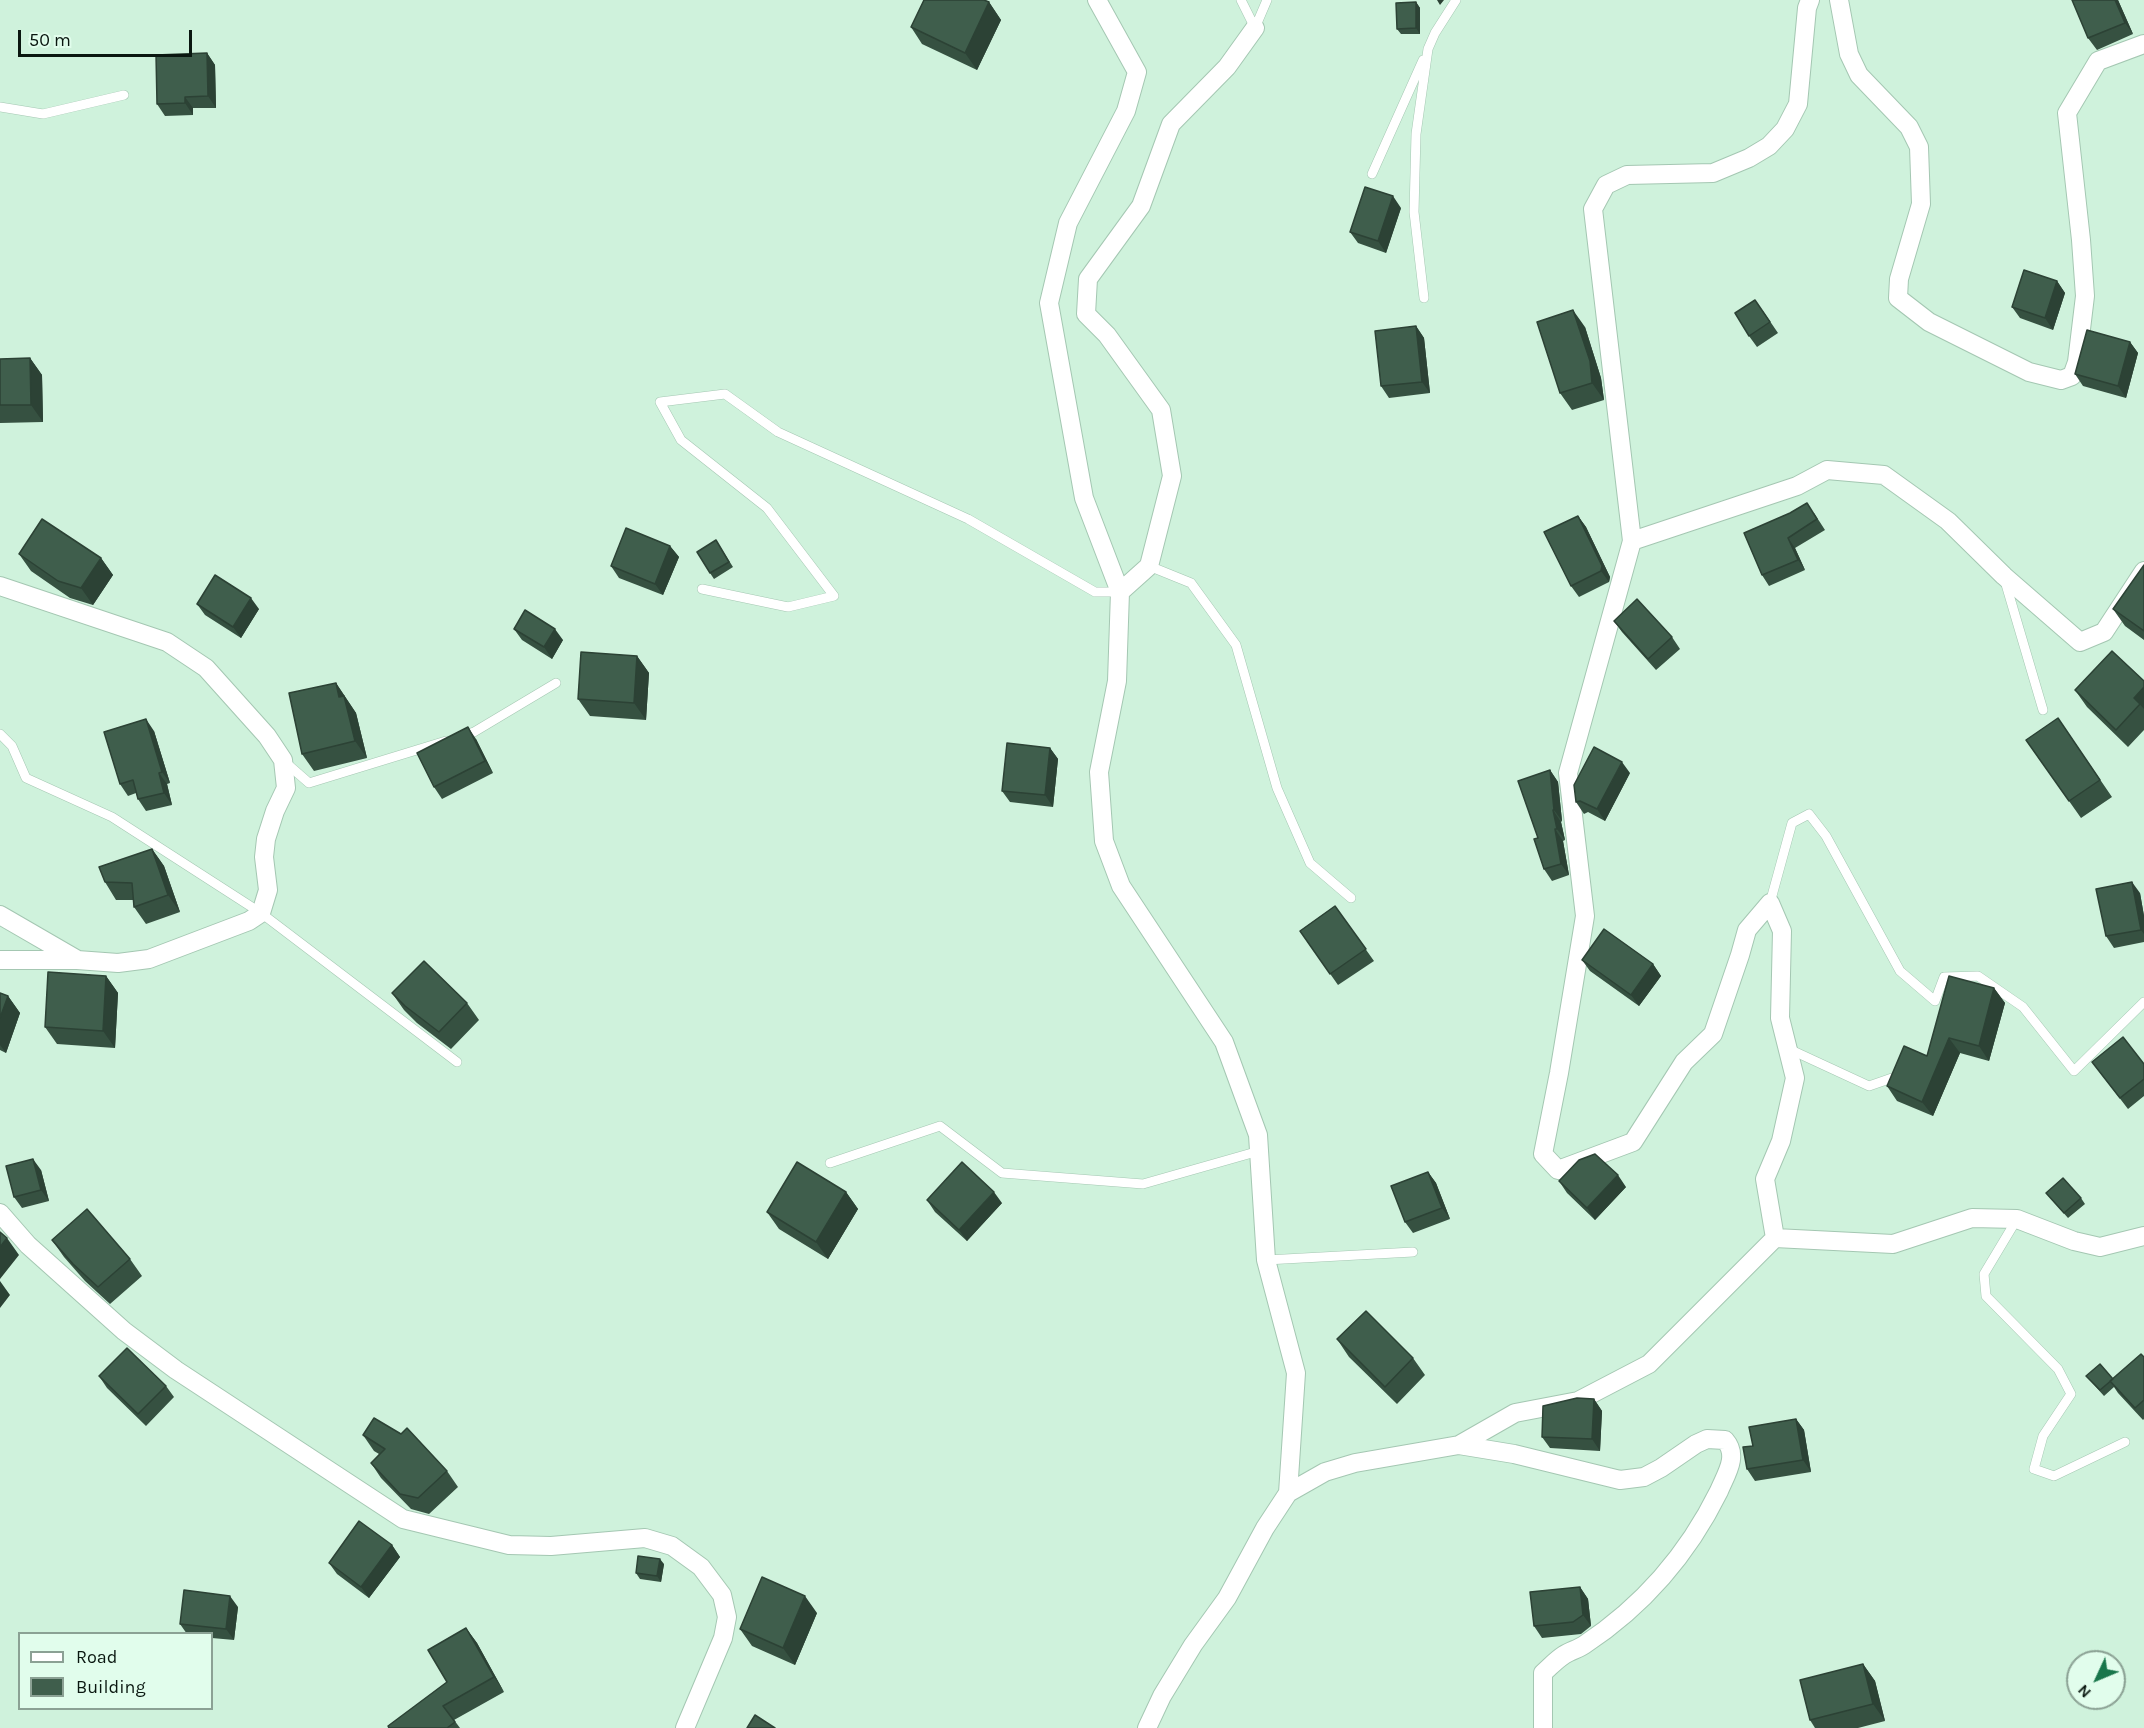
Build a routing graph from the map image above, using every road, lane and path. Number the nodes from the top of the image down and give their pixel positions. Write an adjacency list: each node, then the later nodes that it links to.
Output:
1 (1097, 0): 20 (street)
2 (1241, 0): 7 (lane)
3 (1267, 0): 7 (lane)
4 (1456, 0): 9 (lane)
5 (1810, 0): 14 (street)
6 (1839, 0): 8 (street)
7 (1255, 28): 15 (street)
8 (2144, 44)
9 (1428, 49): 12 (lane); 13 (lane)
10 (124, 94): 11 (lane)
11 (0, 107)
12 (1372, 174)
13 (1424, 298)
14 (1632, 541): 17 (street); 26 (street)
15 (1149, 566): 20 (street); 25 (lane)
16 (2144, 571): 17 (street)
17 (2004, 576): 22 (lane)
18 (0, 586): 24 (street)
19 (702, 589): 20 (lane)
20 (1120, 592): 35 (street)
21 (556, 683): 24 (lane)
22 (2043, 710)
23 (0, 734): 27 (lane)
24 (283, 760): 27 (street)
25 (1351, 898)
26 (1770, 903): 31 (lane); 32 (street)
27 (261, 913): 30 (street); 33 (lane)
28 (0, 915): 30 (street)
29 (0, 960): 30 (street)
30 (77, 960)
31 (2144, 1002)
32 (1787, 1048): 34 (lane); 40 (street)
33 (457, 1062)
34 (1892, 1078)
35 (1259, 1151): 36 (lane); 42 (street)
36 (830, 1163)
37 (0, 1213): 46 (street)
38 (2017, 1218): 39 (street); 40 (street); 43 (lane)
39 (2144, 1236)
40 (1775, 1238): 44 (street)
41 (1413, 1252): 42 (lane)
42 (1266, 1260): 45 (street)
43 (2125, 1442)
44 (1459, 1445): 45 (street); 48 (street)
45 (1288, 1493): 47 (street)
46 (685, 1728)
47 (1147, 1728)
48 (1542, 1728)

